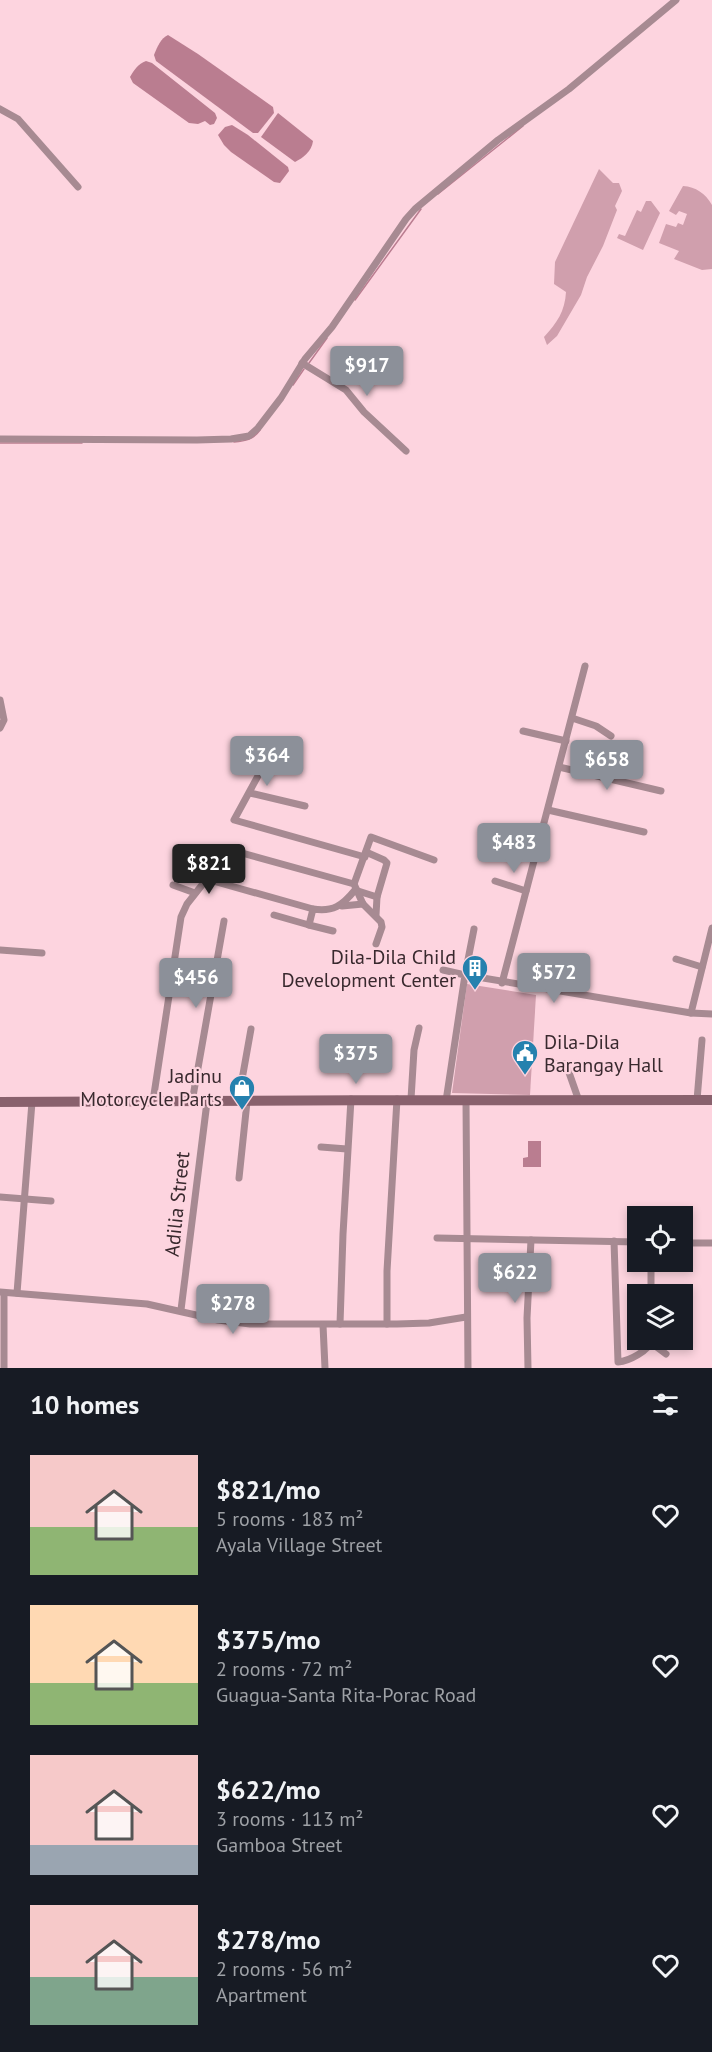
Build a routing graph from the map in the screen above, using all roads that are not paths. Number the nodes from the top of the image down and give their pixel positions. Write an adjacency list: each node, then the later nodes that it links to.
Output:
1 (676, 0): 4 (street)
2 (0, 110): 3 (street)
3 (78, 187)
4 (305, 365): 5 (street); 6 (street)
5 (0, 439)
6 (406, 451)
7 (585, 666): 9 (street)
8 (0, 700): 10 (street)
9 (572, 718): 12 (street); 14 (street)
10 (0, 728)
11 (523, 731): 14 (street)
12 (611, 736)
13 (278, 741): 17 (street)
14 (566, 741): 15 (street)
15 (559, 767): 16 (street); 19 (street)
16 (662, 791)
17 (250, 793): 18 (street); 21 (street)
18 (304, 806)
19 (548, 810): 20 (street); 27 (street)
20 (644, 832)
21 (365, 855): 22 (street); 26 (street); 29 (street)
22 (434, 860)
23 (206, 879): 26 (street); 28 (street); 32 (street)
24 (495, 881): 27 (street)
25 (173, 885): 28 (street)
26 (355, 887): 29 (street); 30 (street); 31 (street)
27 (526, 891): 47 (street)
28 (195, 893): 59 (street)
29 (377, 897): 34 (street)
30 (363, 904): 31 (street); 34 (street)
31 (338, 906): 32 (street)
32 (313, 909): 36 (street)
33 (274, 915): 36 (street)
34 (376, 915): 40 (street)
35 (224, 921): 65 (street)
36 (309, 925): 39 (street)
37 (712, 928): 44 (street)
38 (474, 930): 46 (street)
39 (333, 931)
40 (376, 944)
41 (0, 950): 42 (street)
42 (42, 953)
43 (676, 959): 44 (street)
44 (702, 967): 48 (street)
45 (443, 970): 46 (street)
46 (465, 975): 47 (street); 60 (street)
47 (502, 983): 48 (street)
48 (691, 1013): 49 (street)
49 (712, 1014)
50 (419, 1028): 55 (street)
51 (251, 1029): 67 (street)
52 (702, 1040): 57 (street)
53 (549, 1067): 62 (street)
54 (351, 1099): 56 (main road); 67 (main road); 69 (street)
55 (411, 1099): 56 (main road); 60 (main road)
56 (397, 1100): 86 (street)
57 (697, 1100): 58 (main road); 62 (main road)
58 (712, 1100)
59 (153, 1101): 64 (main road); 65 (main road)
60 (446, 1101): 61 (main road)
61 (466, 1101): 62 (main road); 75 (street)
62 (579, 1101)
63 (0, 1102): 64 (main road)
64 (32, 1102): 72 (street)
65 (192, 1102): 66 (main road)
66 (207, 1102): 67 (main road); 83 (street, Adilia Street)
67 (243, 1102): 70 (street)
68 (321, 1147): 69 (street)
69 (347, 1149): 85 (street)
70 (239, 1178)
71 (0, 1197): 72 (street)
72 (24, 1199): 73 (street); 82 (street)
73 (51, 1201)
74 (437, 1238): 75 (street)
75 (466, 1238): 76 (street); 84 (street)
76 (531, 1240): 77 (street); 94 (street)
77 (614, 1241): 78 (street); 88 (street)
78 (627, 1242)
79 (693, 1243): 80 (street)
80 (712, 1243)
81 (2, 1292): 82 (street); 91 (street)
82 (17, 1293): 83 (street)
83 (181, 1310): 87 (street)
84 (466, 1317): 86 (street); 93 (street)
85 (340, 1324): 86 (street); 87 (street)
86 (387, 1324)
87 (323, 1325): 92 (street)
88 (645, 1350)
89 (661, 1350): 90 (street)
90 (666, 1354)
91 (4, 1368)
92 (325, 1368)
93 (468, 1368)
94 (528, 1368)

